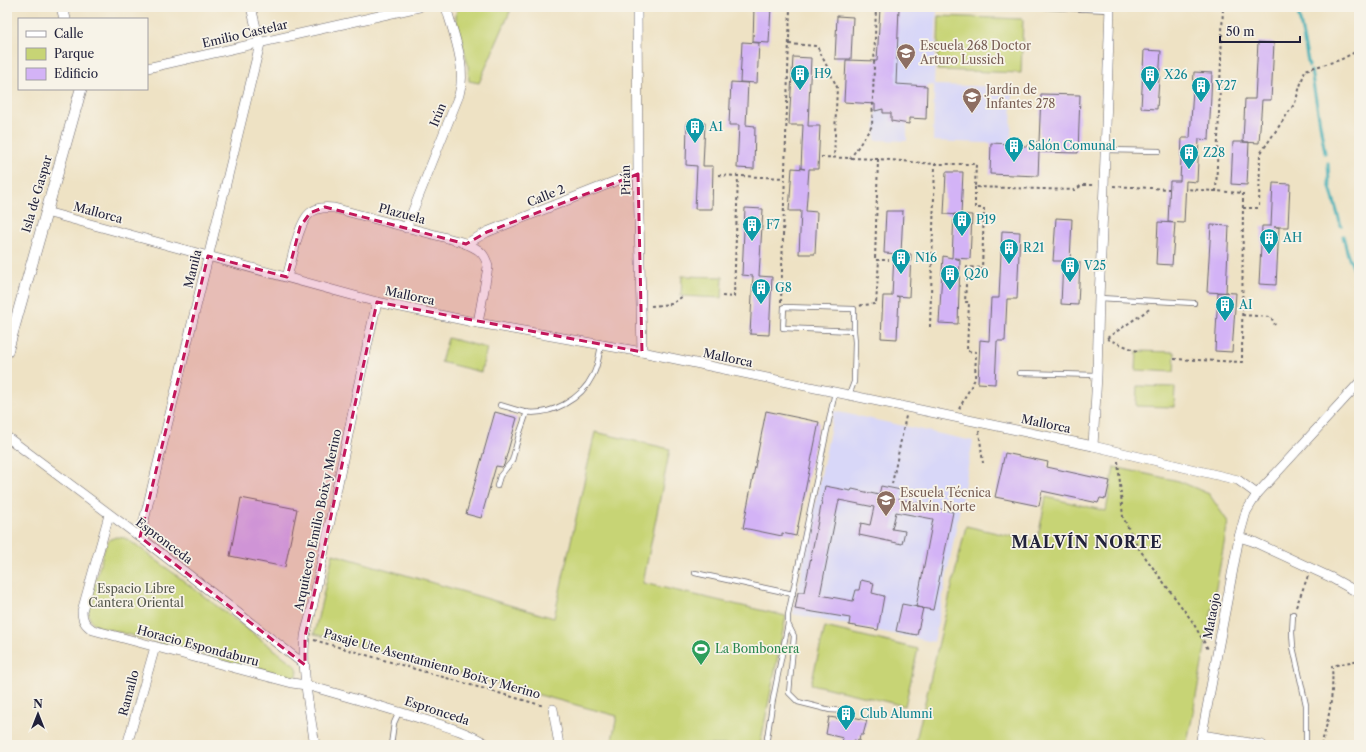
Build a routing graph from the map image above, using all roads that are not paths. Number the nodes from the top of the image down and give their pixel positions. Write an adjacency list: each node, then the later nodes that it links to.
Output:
1 (62, 7): 8 (street)
2 (252, 7): 9 (street, Manila)
3 (419, 7): 9 (street, Emilio Castelar)
4 (446, 7): 16 (street, Irún)
5 (636, 7): 14 (street, Pirán)
6 (1044, 7): 7 (lane)
7 (1110, 8): 12 (street)
8 (65, 18)
9 (260, 44): 10 (street, Emilio Castelar); 18 (street, Manila)
10 (148, 68)
11 (80, 90): 15 (street, Isla de Gaspar)
12 (1105, 150): 13 (lane); 20 (street)
13 (1159, 151)
14 (638, 174): 17 (street, Calle 2); 27 (street, Pirán)
15 (46, 212): 18 (street, Mallorca); 26 (street, Isla de Gaspar)
16 (406, 228): 17 (street, Plazuela); 19 (street, Plazuela)
17 (466, 244): 23 (street, Plazuela)
18 (208, 256): 19 (street, Mallorca); 40 (street, Manila)
19 (288, 277): 21 (street, Mallorca)
20 (1099, 298): 22 (lane); 29 (street)
21 (377, 302): 23 (street, Mallorca); 48 (street, Arquitecto Emilio Boix y Merino)
22 (1194, 303)
23 (478, 323): 25 (street, Mallorca)
24 (854, 331): 24 (lane); 32 (lane)
25 (601, 345): 27 (street, Mallorca); 34 (lane)
26 (7, 352)
27 (642, 352): 31 (street, Mallorca)
28 (1020, 373): 29 (lane)
29 (1097, 375): 36 (street)
30 (1359, 383): 38 (street)
31 (835, 392): 32 (street, Mallorca); 44 (lane)
32 (849, 395): 36 (street, Mallorca)
33 (500, 405): 34 (lane)
34 (527, 412): 37 (lane)
35 (7, 437): 39 (street, Espronceda)
36 (1093, 446): 38 (street, Mallorca)
37 (497, 486)
38 (1257, 494): 41 (street, Mataojo)
39 (109, 514): 40 (street, Espronceda); 47 (street, Horacio Espondaburu)
40 (140, 537): 48 (street, Espronceda)
41 (1239, 537): 43 (street); 53 (street, Mataojo)
42 (694, 573): 44 (lane)
43 (1359, 593)
44 (792, 594): 46 (lane)
45 (1293, 614): 62 (lane)
46 (788, 624): 51 (lane); 59 (lane)
47 (155, 647): 49 (street, Horacio Espondaburu); 54 (street, Ramallo)
48 (305, 665): 49 (street, Arquitecto Emilio Boix y Merino)
49 (306, 685): 52 (street, Espronceda); 55 (street, Arquitecto Emilio Boix y Merino)
50 (553, 709): 58 (street)
51 (848, 711)
52 (399, 712): 56 (lane); 57 (street, Espronceda)
53 (1202, 735): 60 (street, Mataojo); 61 (street)
54 (127, 745)
55 (315, 745)
56 (391, 745)
57 (488, 745)
58 (559, 745)
59 (766, 745)
60 (1200, 745)
61 (1262, 745)
62 (1306, 745)

